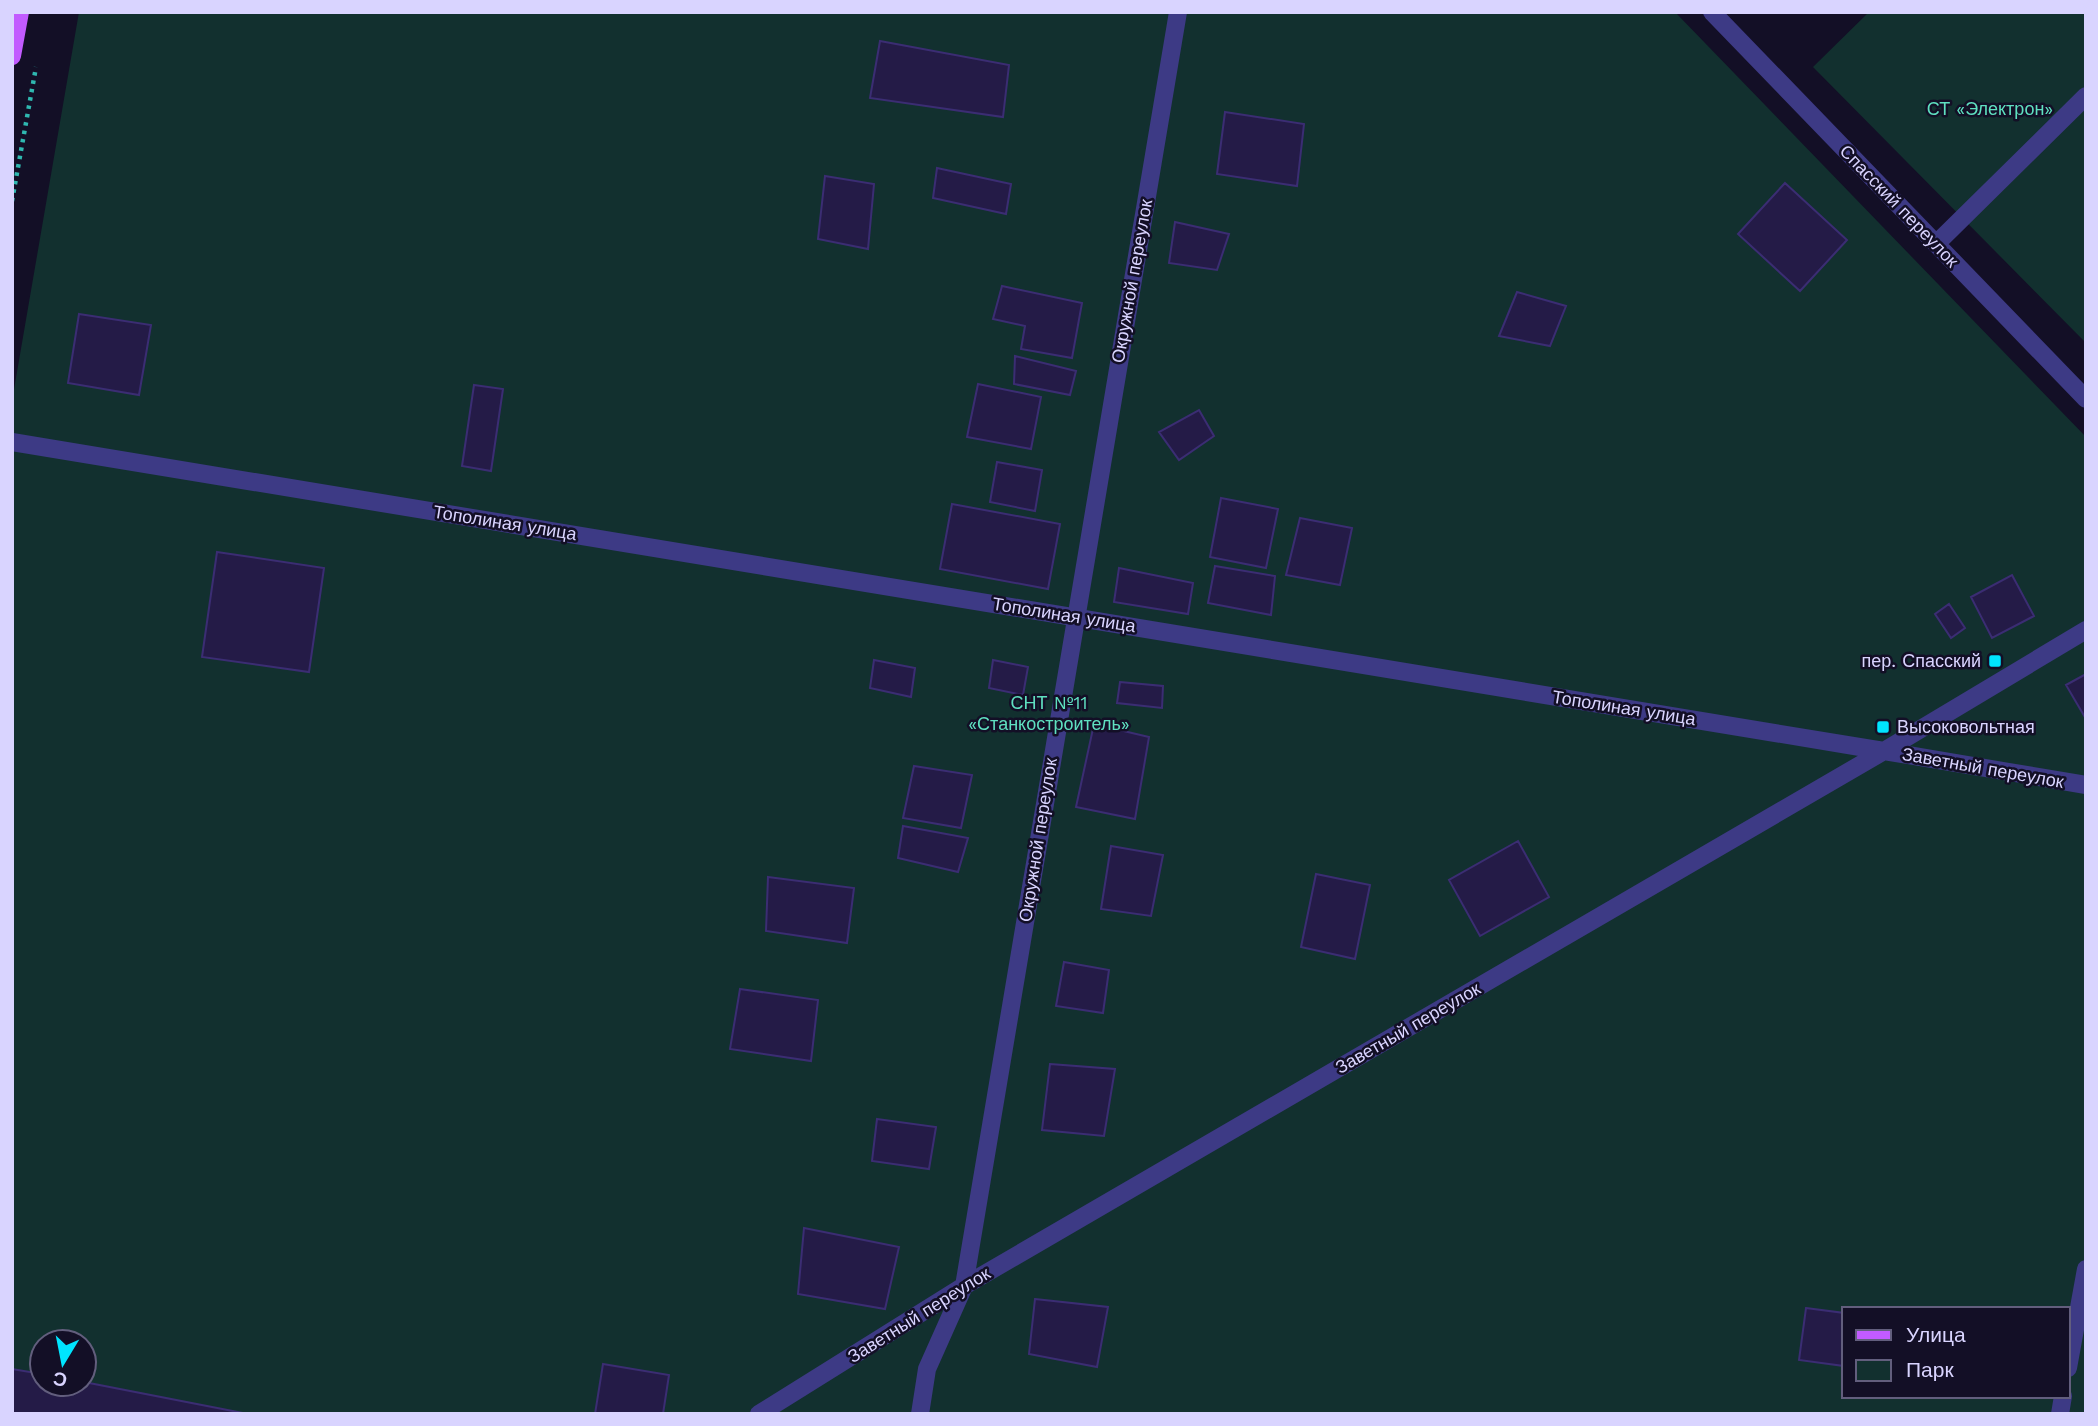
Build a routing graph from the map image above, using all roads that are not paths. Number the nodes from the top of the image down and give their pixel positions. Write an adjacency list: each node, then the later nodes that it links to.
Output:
1 (20, 12): 4 (main road)
2 (1178, 12): 9 (street, Окружной переулок)
3 (1712, 12): 6 (street, Спасский переулок)
4 (12, 56)
5 (2086, 96): 6 (street)
6 (1936, 244): 7 (street, Спасский переулок)
7 (2086, 399)
8 (12, 442): 9 (street, Тополиная улица)
9 (1075, 617): 11 (street, Тополиная улица); 14 (street, Окружной переулок)
10 (2086, 630): 11 (street)
11 (1884, 751): 12 (street, Заветный переулок); 14 (street, Заветный переулок)
12 (2086, 785)
13 (2086, 1269): 15 (street)
14 (964, 1286): 16 (street, Заветный переулок); 17 (street, Окружной переулок)
15 (2070, 1357)
16 (759, 1414)
17 (920, 1414)

